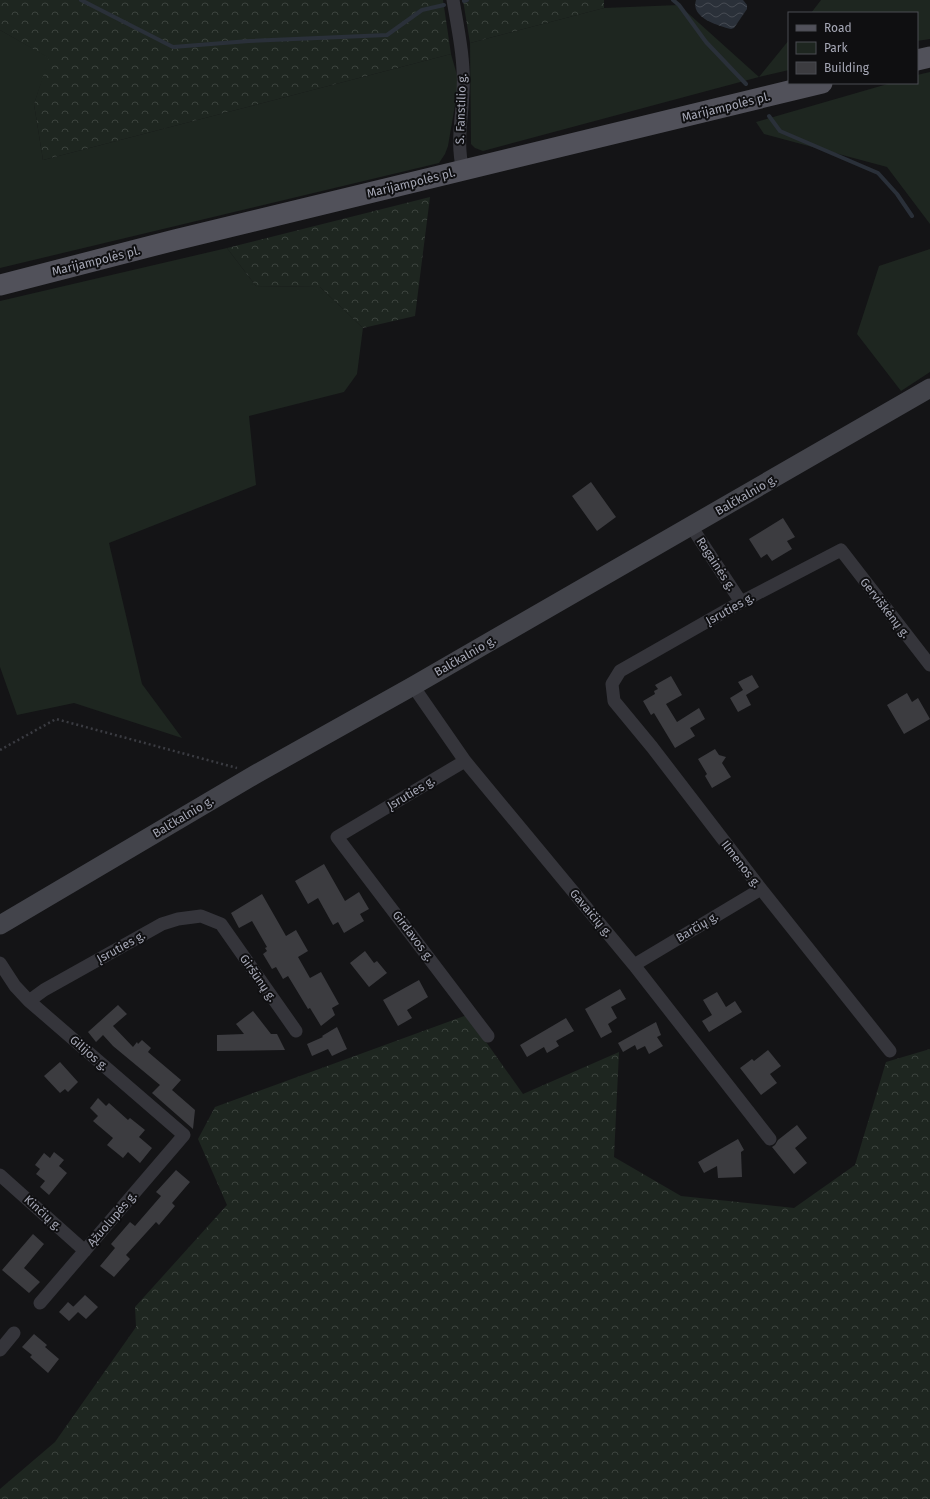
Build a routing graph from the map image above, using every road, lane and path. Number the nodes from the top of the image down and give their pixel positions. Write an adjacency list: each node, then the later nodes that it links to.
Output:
1 (453, 0): 5 (street, S. Fanstilio g.)
2 (930, 57): 3 (main road)
3 (918, 60)
4 (818, 84): 5 (main road, Marijampolės pl.)
5 (463, 171): 6 (main road, Marijampolės pl.)
6 (0, 285)
7 (930, 388): 8 (street, Balčkalnio g.)
8 (691, 526): 10 (street, Ragainės g.); 13 (street, Balčkalnio g.)
9 (841, 550): 10 (street, Įsruties g.); 11 (street, Gerviškėnų g.)
10 (741, 602): 12 (street, Įsruties g.)
11 (930, 665)
12 (620, 671): 18 (street, Ilmenos g.)
13 (413, 686): 15 (street, Gavaičių g.); 16 (street, Balčkalnio g.)
14 (0, 750): 16 (path)
15 (465, 761): 17 (street, Įsruties g.); 22 (street, Gavaičių g.)
16 (256, 774): 20 (street, Balčkalnio g.)
17 (337, 837): 25 (street, Girdavos g.)
18 (761, 889): 22 (street, Barčių g.); 26 (street, Ilmenos g.)
19 (221, 924): 23 (street, Įsruties g.); 24 (street, Giršūnų g.)
20 (0, 925)
21 (0, 964): 23 (street, Gilijos g.)
22 (634, 965): 28 (street, Gavaičių g.)
23 (29, 1001): 27 (street, Gilijos g.)
24 (296, 1031)
25 (488, 1036)
26 (890, 1051)
27 (184, 1135): 30 (street, Ąžuolupės g.)
28 (770, 1139)
29 (0, 1175): 30 (street, Kinčių g.)
30 (85, 1251): 31 (street, Ąžuolupės g.)
31 (40, 1303)
32 (14, 1333): 33 (street)
33 (0, 1350)

